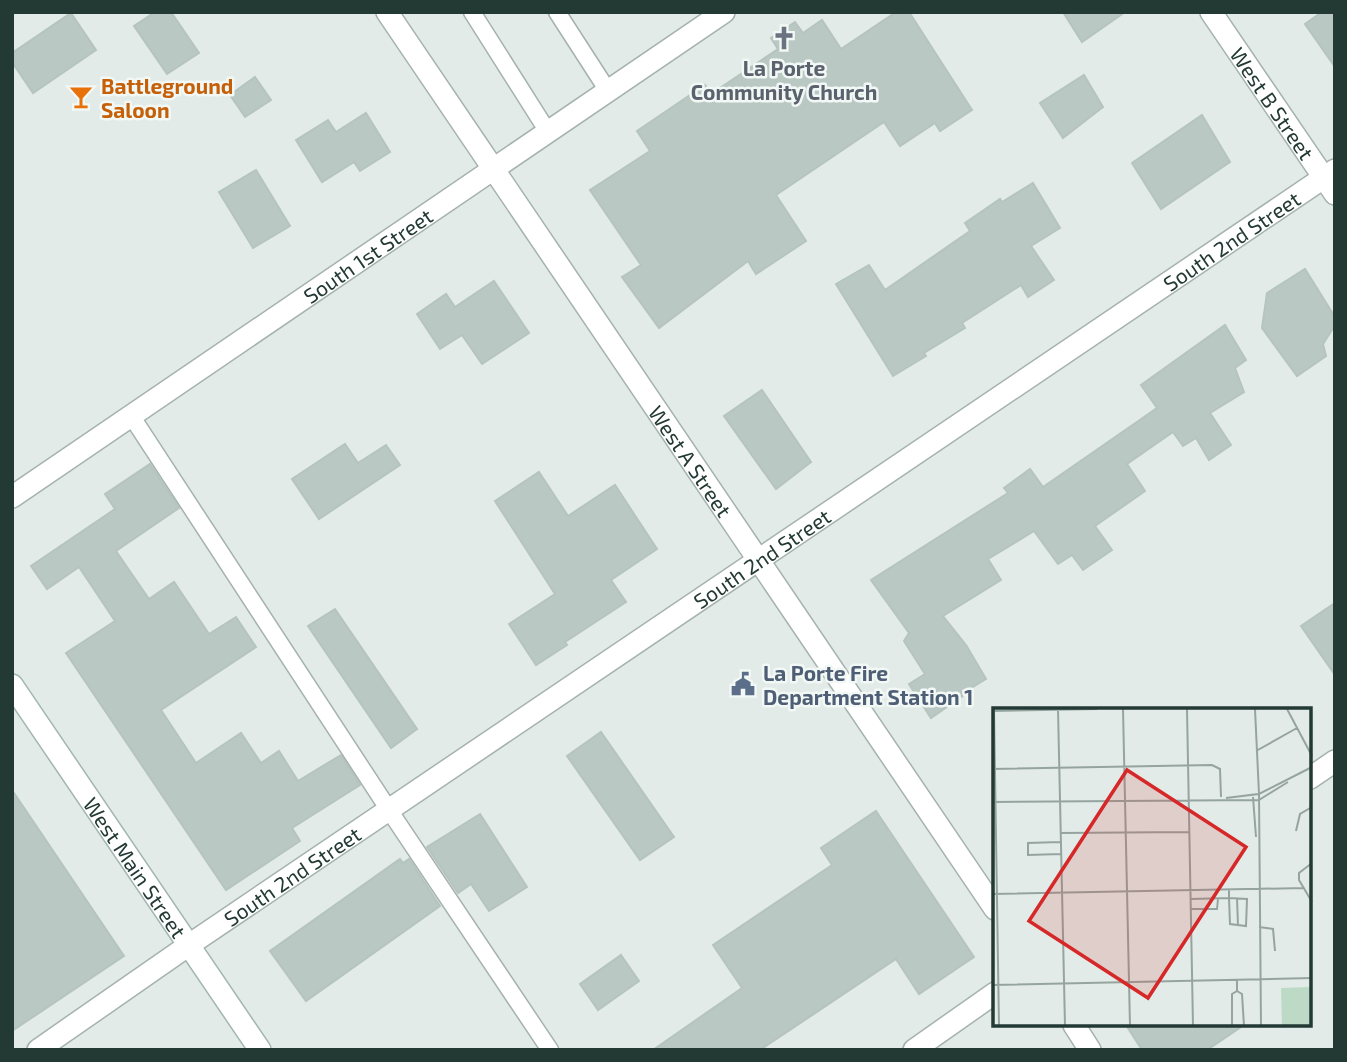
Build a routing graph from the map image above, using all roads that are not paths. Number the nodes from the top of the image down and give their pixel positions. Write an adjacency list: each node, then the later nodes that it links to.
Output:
1 (387, 12): 8 (street, West A Street)
2 (472, 12): 7 (lane)
3 (557, 12): 6 (lane)
4 (724, 12): 6 (street, South 1st Street)
5 (1211, 12): 9 (street, West B Street)
6 (608, 91): 7 (street, South 1st Street)
7 (548, 132): 8 (street, South 1st Street)
8 (493, 169): 10 (street, South 1st Street); 12 (street, West A Street)
9 (1331, 180): 12 (street, South 2nd Street)
10 (132, 417): 11 (street, South 1st Street); 16 (lane)
11 (12, 497)
12 (758, 560): 16 (street, South 2nd Street); 17 (street, West A Street)
13 (12, 685): 18 (street, West Main Street)
14 (1335, 761): 15 (street)
15 (1312, 777)
16 (389, 810): 18 (street, South 2nd Street); 23 (lane)
17 (993, 906)
18 (189, 945): 21 (street, South 2nd Street); 22 (street, West Main Street)
19 (993, 994): 24 (street)
20 (1075, 1027): 25 (street)
21 (38, 1050)
22 (260, 1050)
23 (551, 1050)
24 (914, 1050)
25 (1090, 1050)

